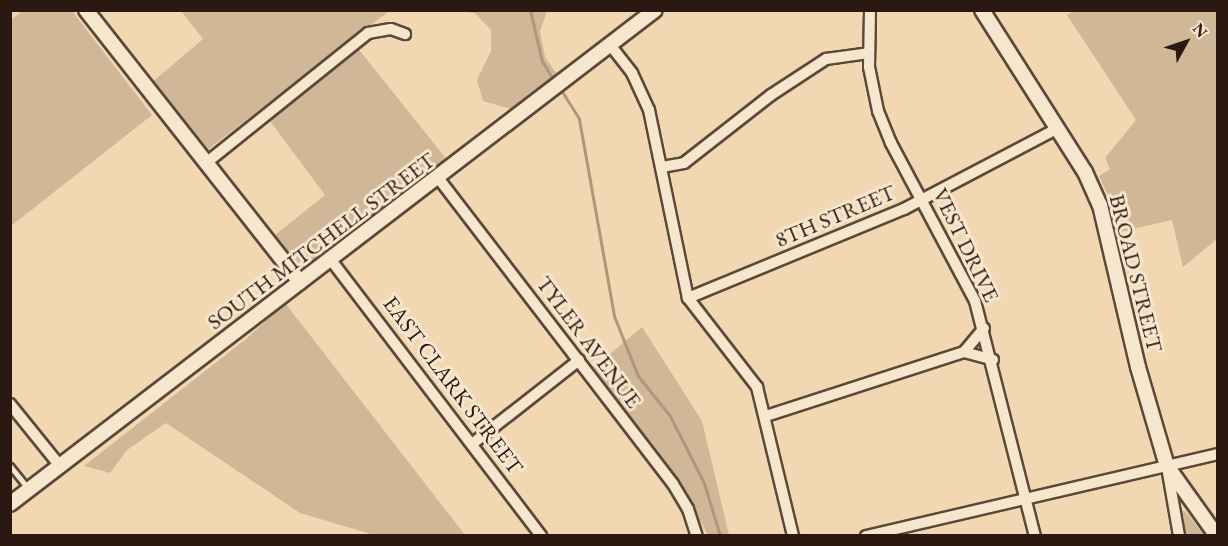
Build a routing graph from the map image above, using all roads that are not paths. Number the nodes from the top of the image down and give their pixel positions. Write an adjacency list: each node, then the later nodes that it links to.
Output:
1 (86, 10): 9 (street)
2 (655, 10): 6 (street, SOUTH MITCHELL STREET)
3 (870, 10): 7 (street, VEST DRIVE)
4 (982, 10): 8 (street, BROAD STREET)
5 (405, 34): 9 (street)
6 (611, 46): 10 (street); 11 (street, SOUTH MITCHELL STREET)
7 (869, 53): 10 (street); 12 (street, VEST DRIVE)
8 (1058, 128): 12 (street, 8TH STREET); 26 (street, BROAD STREET)
9 (206, 163): 14 (street)
10 (662, 167): 15 (street)
11 (439, 179): 13 (street, SOUTH MITCHELL STREET); 18 (street, TYLER AVENUE)
12 (923, 199): 15 (street, 8TH STREET); 16 (street, VEST DRIVE)
13 (331, 260): 14 (street, SOUTH MITCHELL STREET); 22 (street, EAST CLARK STREET)
14 (300, 282): 25 (street, SOUTH MITCHELL STREET)
15 (688, 298): 21 (street)
16 (984, 328): 17 (street); 19 (street, VEST DRIVE)
17 (964, 352): 19 (street); 21 (street)
18 (579, 360): 22 (street); 31 (street, TYLER AVENUE)
19 (993, 360): 28 (street, VEST DRIVE)
20 (10, 404): 25 (street)
21 (766, 416): 32 (street)
22 (472, 444): 30 (street, EAST CLARK STREET)
23 (1218, 454): 26 (street)
24 (10, 466): 27 (lane)
25 (60, 466): 27 (street, SOUTH MITCHELL STREET)
26 (1167, 466): 28 (street); 35 (street, BROAD STREET); 36 (street)
27 (29, 489): 29 (street, SOUTH MITCHELL STREET)
28 (1026, 500): 33 (street); 34 (street, VEST DRIVE)
29 (10, 504)
30 (541, 536)
31 (696, 536)
32 (793, 536)
33 (866, 536)
34 (1035, 536)
35 (1179, 536)
36 (1217, 536)

